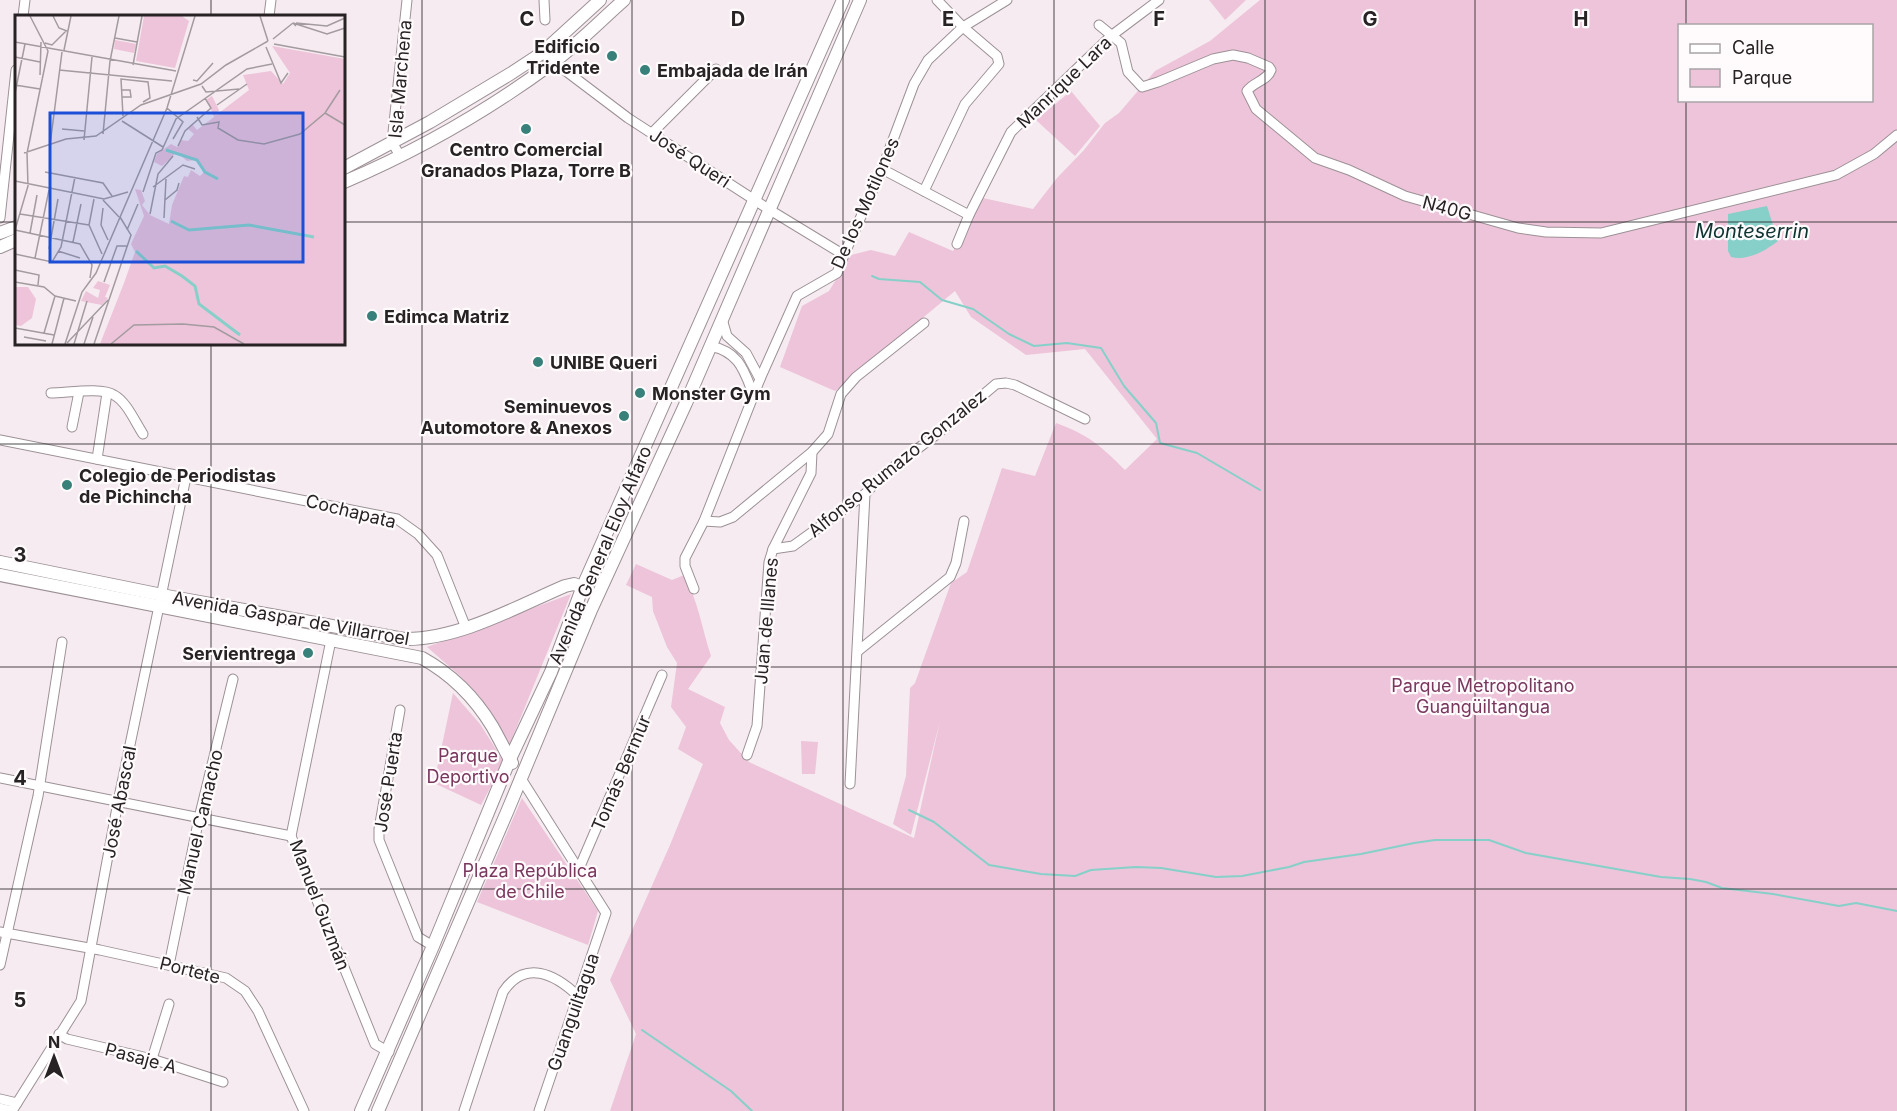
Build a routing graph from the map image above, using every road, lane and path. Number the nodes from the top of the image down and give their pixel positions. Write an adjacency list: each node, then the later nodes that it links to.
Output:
1 (25, 0): 12 (street)
2 (271, 0): 13 (street)
3 (407, 0): 26 (street, Isla Marchena)
4 (544, 0): 14 (street)
5 (600, 0): 18 (main road)
6 (624, 0): 19 (main road)
7 (843, 0): 22 (main road, Avenida General Eloy Alfaro)
8 (860, 0): 23 (main road, Avenida General Eloy Alfaro)
9 (938, 0): 16 (street)
10 (1007, 0): 16 (street, De los Motilones)
11 (1159, 0): 17 (street, Manrique Lara)
12 (23, 15)
13 (269, 15)
14 (545, 20)
15 (1099, 25): 17 (street)
16 (963, 27): 29 (street, De los Motilones); 31 (street)
17 (1111, 36): 25 (street, N40G); 34 (street, Manrique Lara)
18 (542, 53): 19 (street, José Queri); 26 (main road)
19 (553, 63): 24 (street, José Queri); 27 (main road)
20 (716, 69): 24 (street)
21 (15, 79): 35 (street)
22 (801, 96): 23 (main road); 32 (main road, Avenida General Eloy Alfaro)
23 (818, 102): 33 (main road, Avenida General Eloy Alfaro)
24 (652, 133): 32 (street, José Queri)
25 (1897, 135)
26 (392, 142): 27 (street, Isla Marchena); 28 (main road)
27 (400, 156): 30 (main road)
28 (345, 167)
29 (882, 170): 31 (street); 37 (street, De los Motilones)
30 (345, 182)
31 (924, 191): 34 (street)
32 (755, 200): 33 (street, José Queri); 59 (main road, Avenida General Eloy Alfaro)
33 (770, 210): 37 (street, José Queri); 38 (main road, Avenida General Eloy Alfaro)
34 (969, 215): 36 (street, Manrique Lara)
35 (0, 218)
36 (957, 244)
37 (844, 255): 41 (street, De los Motilones)
38 (722, 319): 40 (main road, Avenida General Eloy Alfaro); 41 (street)
39 (924, 323): 50 (street, Juan de Illanes)
40 (710, 346): 45 (street); 62 (main road, Avenida General Eloy Alfaro)
41 (760, 379): 45 (street, De los Motilones)
42 (79, 392): 43 (street); 44 (street); 47 (street)
43 (51, 393)
44 (107, 393): 48 (street); 51 (street)
45 (754, 396): 54 (street, De los Motilones)
46 (1085, 419): 53 (street, Alfonso Rumazo Gonzalez)
47 (72, 427)
48 (143, 434)
49 (0, 440): 51 (street, Cochapata)
50 (812, 452): 54 (street); 56 (street, Juan de Illanes)
51 (97, 459): 52 (street, Cochapata)
52 (186, 477): 61 (street, José Abascal); 63 (street, Cochapata)
53 (865, 494): 56 (street, Alfonso Rumazo Gonzalez); 68 (street)
54 (704, 520): 60 (street, De los Motilones)
55 (964, 520): 68 (street)
56 (773, 549): 74 (street, Juan de Illanes)
57 (0, 562): 61 (main road, Avenida Gaspar de Villarroel)
58 (0, 575): 61 (main road, Avenida Gaspar de Villarroel)
59 (583, 586): 62 (main road); 63 (main road, Avenida Gaspar de Villarroel); 75 (main road, Avenida General Eloy Alfaro)
60 (694, 589)
61 (161, 601): 64 (main road, Avenida Gaspar de Villarroel); 65 (main road, Avenida Gaspar de Villarroel); 80 (street, José Abascal)
62 (591, 610): 76 (main road, Avenida General Eloy Alfaro)
63 (466, 628): 66 (main road, Avenida Gaspar de Villarroel)
64 (404, 639): 66 (main road, Avenida Gaspar de Villarroel); 69 (main road)
65 (331, 640): 69 (main road, Avenida Gaspar de Villarroel); 82 (street, Manuel Guzmán)
66 (425, 640): 70 (main road)
67 (62, 642): 79 (street)
68 (858, 651): 78 (street)
69 (401, 652): 70 (main road, Avenida Gaspar de Villarroel)
70 (422, 658): 75 (main road, Avenida Gaspar de Villarroel)
71 (662, 675): 83 (street, Tomás Bermur)
72 (233, 679): 81 (street, Manuel Camacho)
73 (400, 710): 85 (street, José Puerta)
74 (747, 755)
75 (510, 759): 76 (main road, Avenida Gaspar de Villarroel); 85 (main road, Avenida General Eloy Alfaro)
76 (520, 777): 83 (street); 100 (main road, Avenida General Eloy Alfaro)
77 (0, 778): 79 (street)
78 (850, 784)
79 (39, 787): 80 (street); 84 (street)
80 (118, 802): 81 (street); 86 (street, José Abascal)
81 (199, 818): 82 (street); 88 (street, Manuel Camacho)
82 (291, 836): 92 (street, Manuel Guzmán)
83 (578, 871): 89 (street, Guanguiltagua)
84 (4, 933): 86 (street, Portete); 87 (street)
85 (433, 946): 92 (main road, Avenida General Eloy Alfaro)
86 (92, 949): 88 (street, Portete); 91 (street, José Abascal)
87 (0, 965)
88 (169, 965): 98 (street, Portete)
89 (578, 996): 101 (street); 102 (street, Guanguiltagua)
90 (169, 1004): 93 (street)
91 (59, 1034): 93 (street, Pasaje A); 96 (street, José Abascal)
92 (388, 1052): 99 (main road, Avenida General Eloy Alfaro)
93 (152, 1059): 94 (street, Pasaje A)
94 (223, 1082)
95 (0, 1099): 96 (street)
96 (14, 1107): 97 (street)
97 (0, 1108)
98 (304, 1111)
99 (361, 1111)
100 (378, 1111)
101 (464, 1111)
102 (539, 1111)

